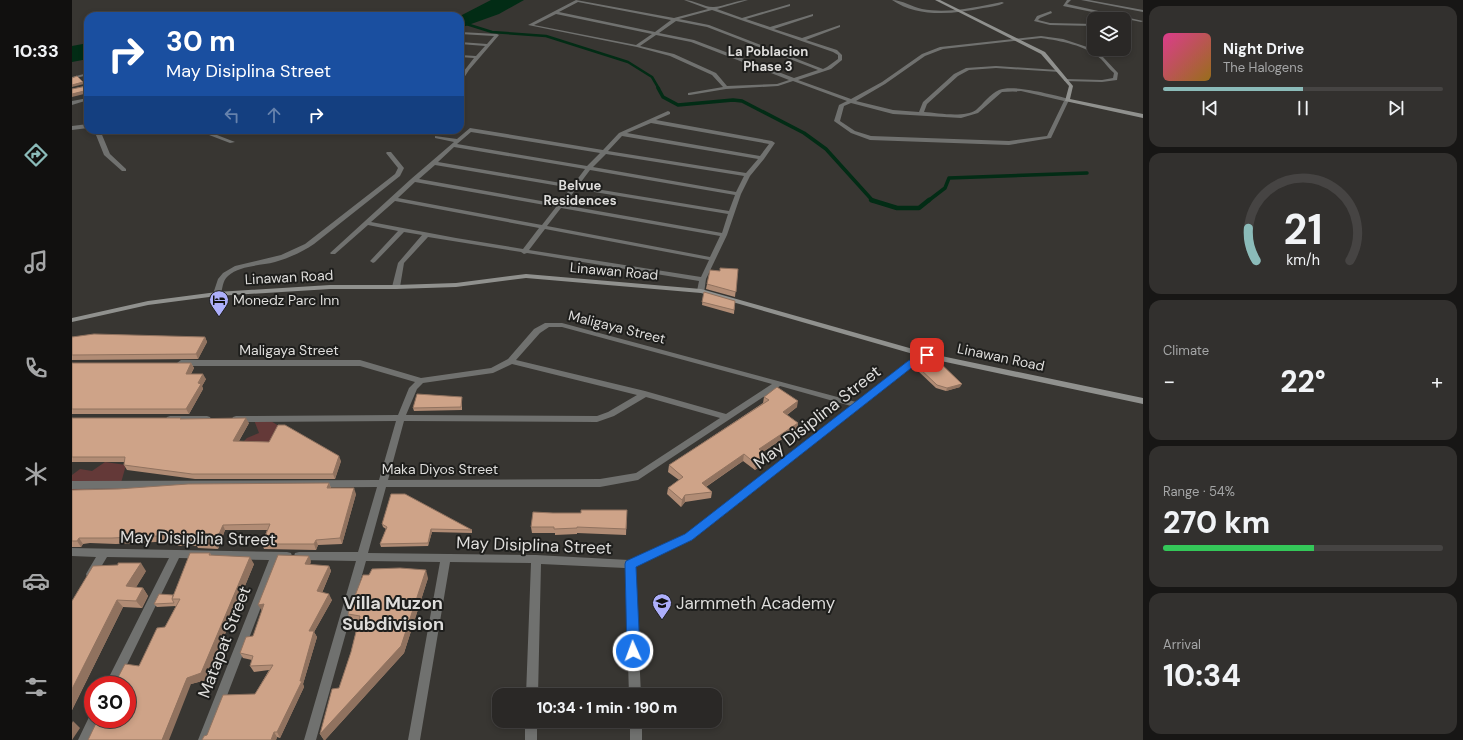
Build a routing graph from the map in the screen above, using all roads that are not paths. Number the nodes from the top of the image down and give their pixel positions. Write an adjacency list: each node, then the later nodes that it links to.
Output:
1 (686, 0): 12 (street)
2 (746, 0): 12 (street)
3 (894, 0): 13 (street)
4 (937, 0): 13 (street)
5 (1069, 0): 20 (street)
6 (1083, 0): 10 (street)
7 (1106, 0): 10 (street)
8 (578, 1): 15 (street); 18 (street)
9 (1002, 3): 13 (street)
10 (1101, 4): 14 (street)
11 (789, 5): 19 (street)
12 (713, 9): 18 (street); 19 (street)
13 (958, 11): 28 (street)
14 (1141, 11): 20 (street)
15 (554, 12): 26 (street); 31 (street)
16 (1051, 12): 22 (street)
17 (812, 15): 24 (street)
18 (676, 19): 26 (street); 35 (street)
19 (741, 19): 24 (street)
20 (1141, 21): 21 (street)
21 (1131, 23)
22 (1087, 25)
23 (839, 26): 27 (street)
24 (770, 29): 27 (street)
25 (464, 33): 30 (street)
26 (656, 33): 31 (street); 40 (street)
27 (801, 40): 35 (street)
28 (1017, 40): 36 (street); 41 (street); 48 (street)
29 (464, 43): 30 (street)
30 (488, 45): 33 (street)
31 (637, 46): 43 (street)
32 (464, 56): 33 (street)
33 (478, 57): 34 (street)
34 (467, 69): 37 (street)
35 (822, 70): 40 (street)
36 (1058, 71): 41 (street); 51 (street)
37 (464, 74)
38 (84, 75): 39 (street)
39 (72, 78)
40 (794, 80): 43 (street); 48 (street)
41 (1066, 80): 47 (street)
42 (84, 87): 44 (street)
43 (726, 88): 45 (street)
44 (72, 90)
45 (690, 94)
46 (84, 100): 49 (street)
47 (1067, 100): 48 (street); 51 (street); 52 (street)
48 (851, 101): 51 (street)
49 (72, 103)
50 (668, 113): 53 (street)
51 (921, 114)
52 (1143, 116)
53 (650, 121): 58 (street); 65 (street)
54 (84, 126): 55 (street)
55 (72, 128)
56 (99, 134): 68 (street)
57 (209, 134): 61 (street)
58 (621, 134): 63 (street); 65 (street)
59 (437, 137): 60 (street)
60 (458, 141): 62 (street); 63 (street)
61 (232, 142)
62 (453, 145): 66 (street); 67 (street)
63 (603, 151): 67 (street); 69 (street)
64 (389, 153): 88 (street)
65 (762, 158): 69 (street)
66 (434, 162): 70 (street); 71 (street)
67 (589, 168): 71 (street); 72 (street)
68 (124, 170)
69 (747, 175): 72 (street)
70 (413, 180): 73 (street); 74 (street)
71 (574, 187): 74 (street); 75 (street)
72 (738, 194): 75 (street)
73 (394, 198): 76 (street); 77 (street)
74 (559, 206): 77 (street); 80 (street)
75 (732, 213): 80 (street)
76 (367, 223): 78 (street); 81 (street)
77 (541, 227): 82 (street); 83 (street)
78 (403, 229): 79 (street); 84 (street)
79 (428, 234): 82 (street); 86 (street)
80 (724, 235): 83 (street)
81 (333, 252)
82 (524, 252): 85 (street)
83 (712, 259): 85 (street)
84 (373, 261)
85 (703, 279): 87 (street)
86 (396, 287): 87 (street, Linawan Road); 88 (street, Linawan Road)
87 (701, 291): 90 (street, Linawan Road)
88 (217, 294): 89 (street, Linawan Road)
89 (72, 320)
90 (927, 355): 96 (street, Linawan Road); 97 (street, May Disiplina Street)
91 (512, 361): 93 (street, Maligaya Street); 94 (street, Maligaya Street); 95 (street)
92 (176, 363): 93 (street, Maligaya Street)
93 (421, 382): 99 (street)
94 (780, 383): 97 (street, Maligaya Street); 98 (street, Maka Diyos Street)
95 (645, 394): 98 (street); 99 (street)
96 (1143, 401)
97 (857, 405): 112 (street, May Disiplina Street)
98 (728, 417): 103 (street, Maka Diyos Street)
99 (401, 418): 102 (street); 103 (street)
100 (158, 419): 101 (street)
101 (213, 419)
102 (229, 419)
103 (383, 483): 104 (street, Maka Diyos Street); 109 (street)
104 (72, 485)
105 (72, 552): 106 (street, May Disiplina Street)
106 (104, 553): 107 (street, May Disiplina Street); 113 (street)
107 (176, 554): 108 (street, May Disiplina Street); 114 (street)
108 (276, 556): 109 (street, May Disiplina Street); 121 (street, Matapat Street)
109 (362, 556): 110 (street, May Disiplina Street); 122 (street)
110 (446, 558): 111 (street, May Disiplina Street); 123 (street)
111 (536, 559): 112 (street, May Disiplina Street); 115 (street)
112 (630, 564): 116 (street)
113 (84, 586)
114 (115, 676)
115 (532, 688)
116 (635, 688)
117 (90, 728): 120 (street)
118 (531, 728): 124 (street)
119 (636, 728): 125 (street)
120 (84, 740)
121 (204, 740)
122 (310, 740)
123 (414, 740)
124 (530, 740)
125 (636, 740)

